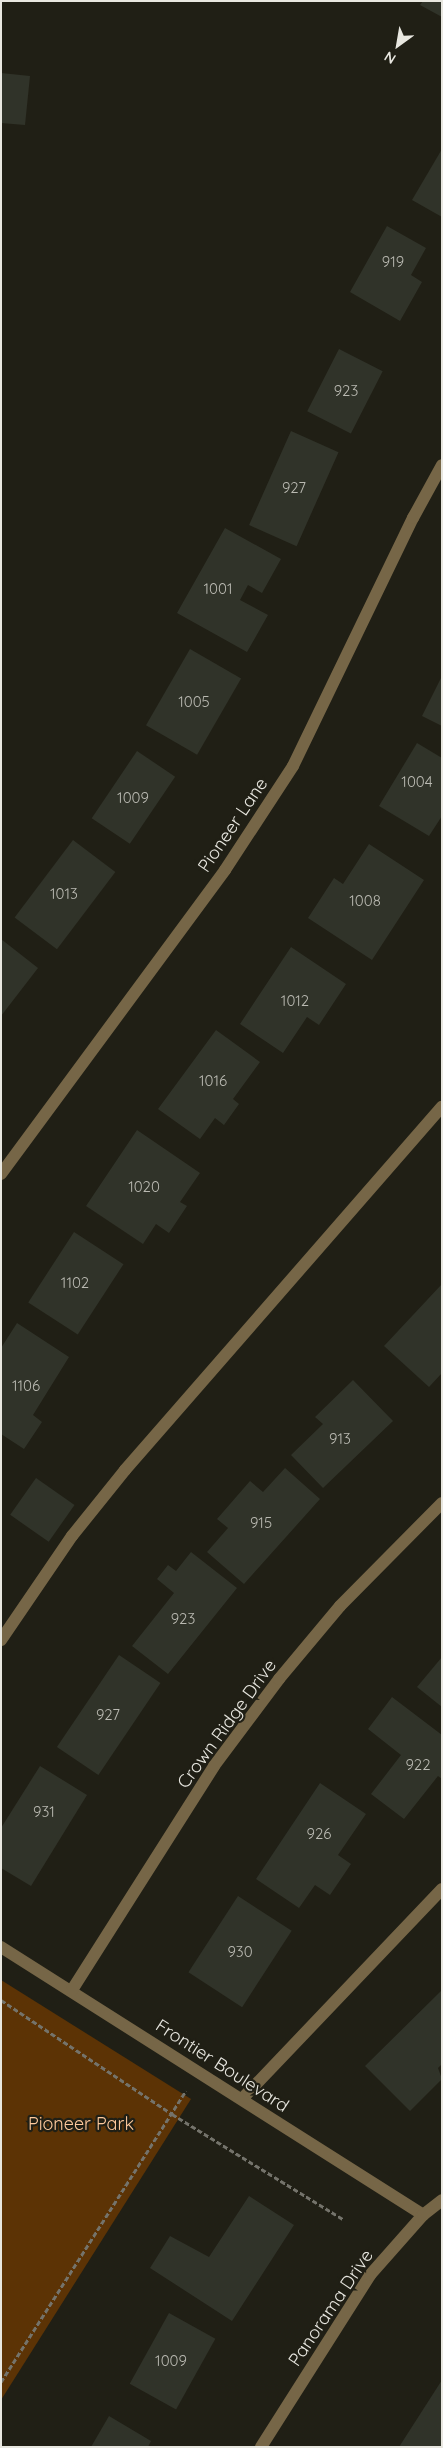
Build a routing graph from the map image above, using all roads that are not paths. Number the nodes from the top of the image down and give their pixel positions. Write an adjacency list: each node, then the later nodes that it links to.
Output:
1 (442, 465): 3 (street, Pioneer Lane)
2 (442, 1107): 5 (street)
3 (1, 1174)
4 (442, 1503): 8 (street, Crown Ridge Drive)
5 (1, 1640)
6 (442, 1889): 9 (street)
7 (1, 1947): 8 (street, Frontier Boulevard)
8 (72, 1990): 9 (street, Frontier Boulevard)
9 (242, 2099): 11 (street, Frontier Boulevard)
10 (442, 2200): 11 (street, Panorama Drive)
11 (423, 2215): 12 (street, Panorama Drive)
12 (261, 2447)

